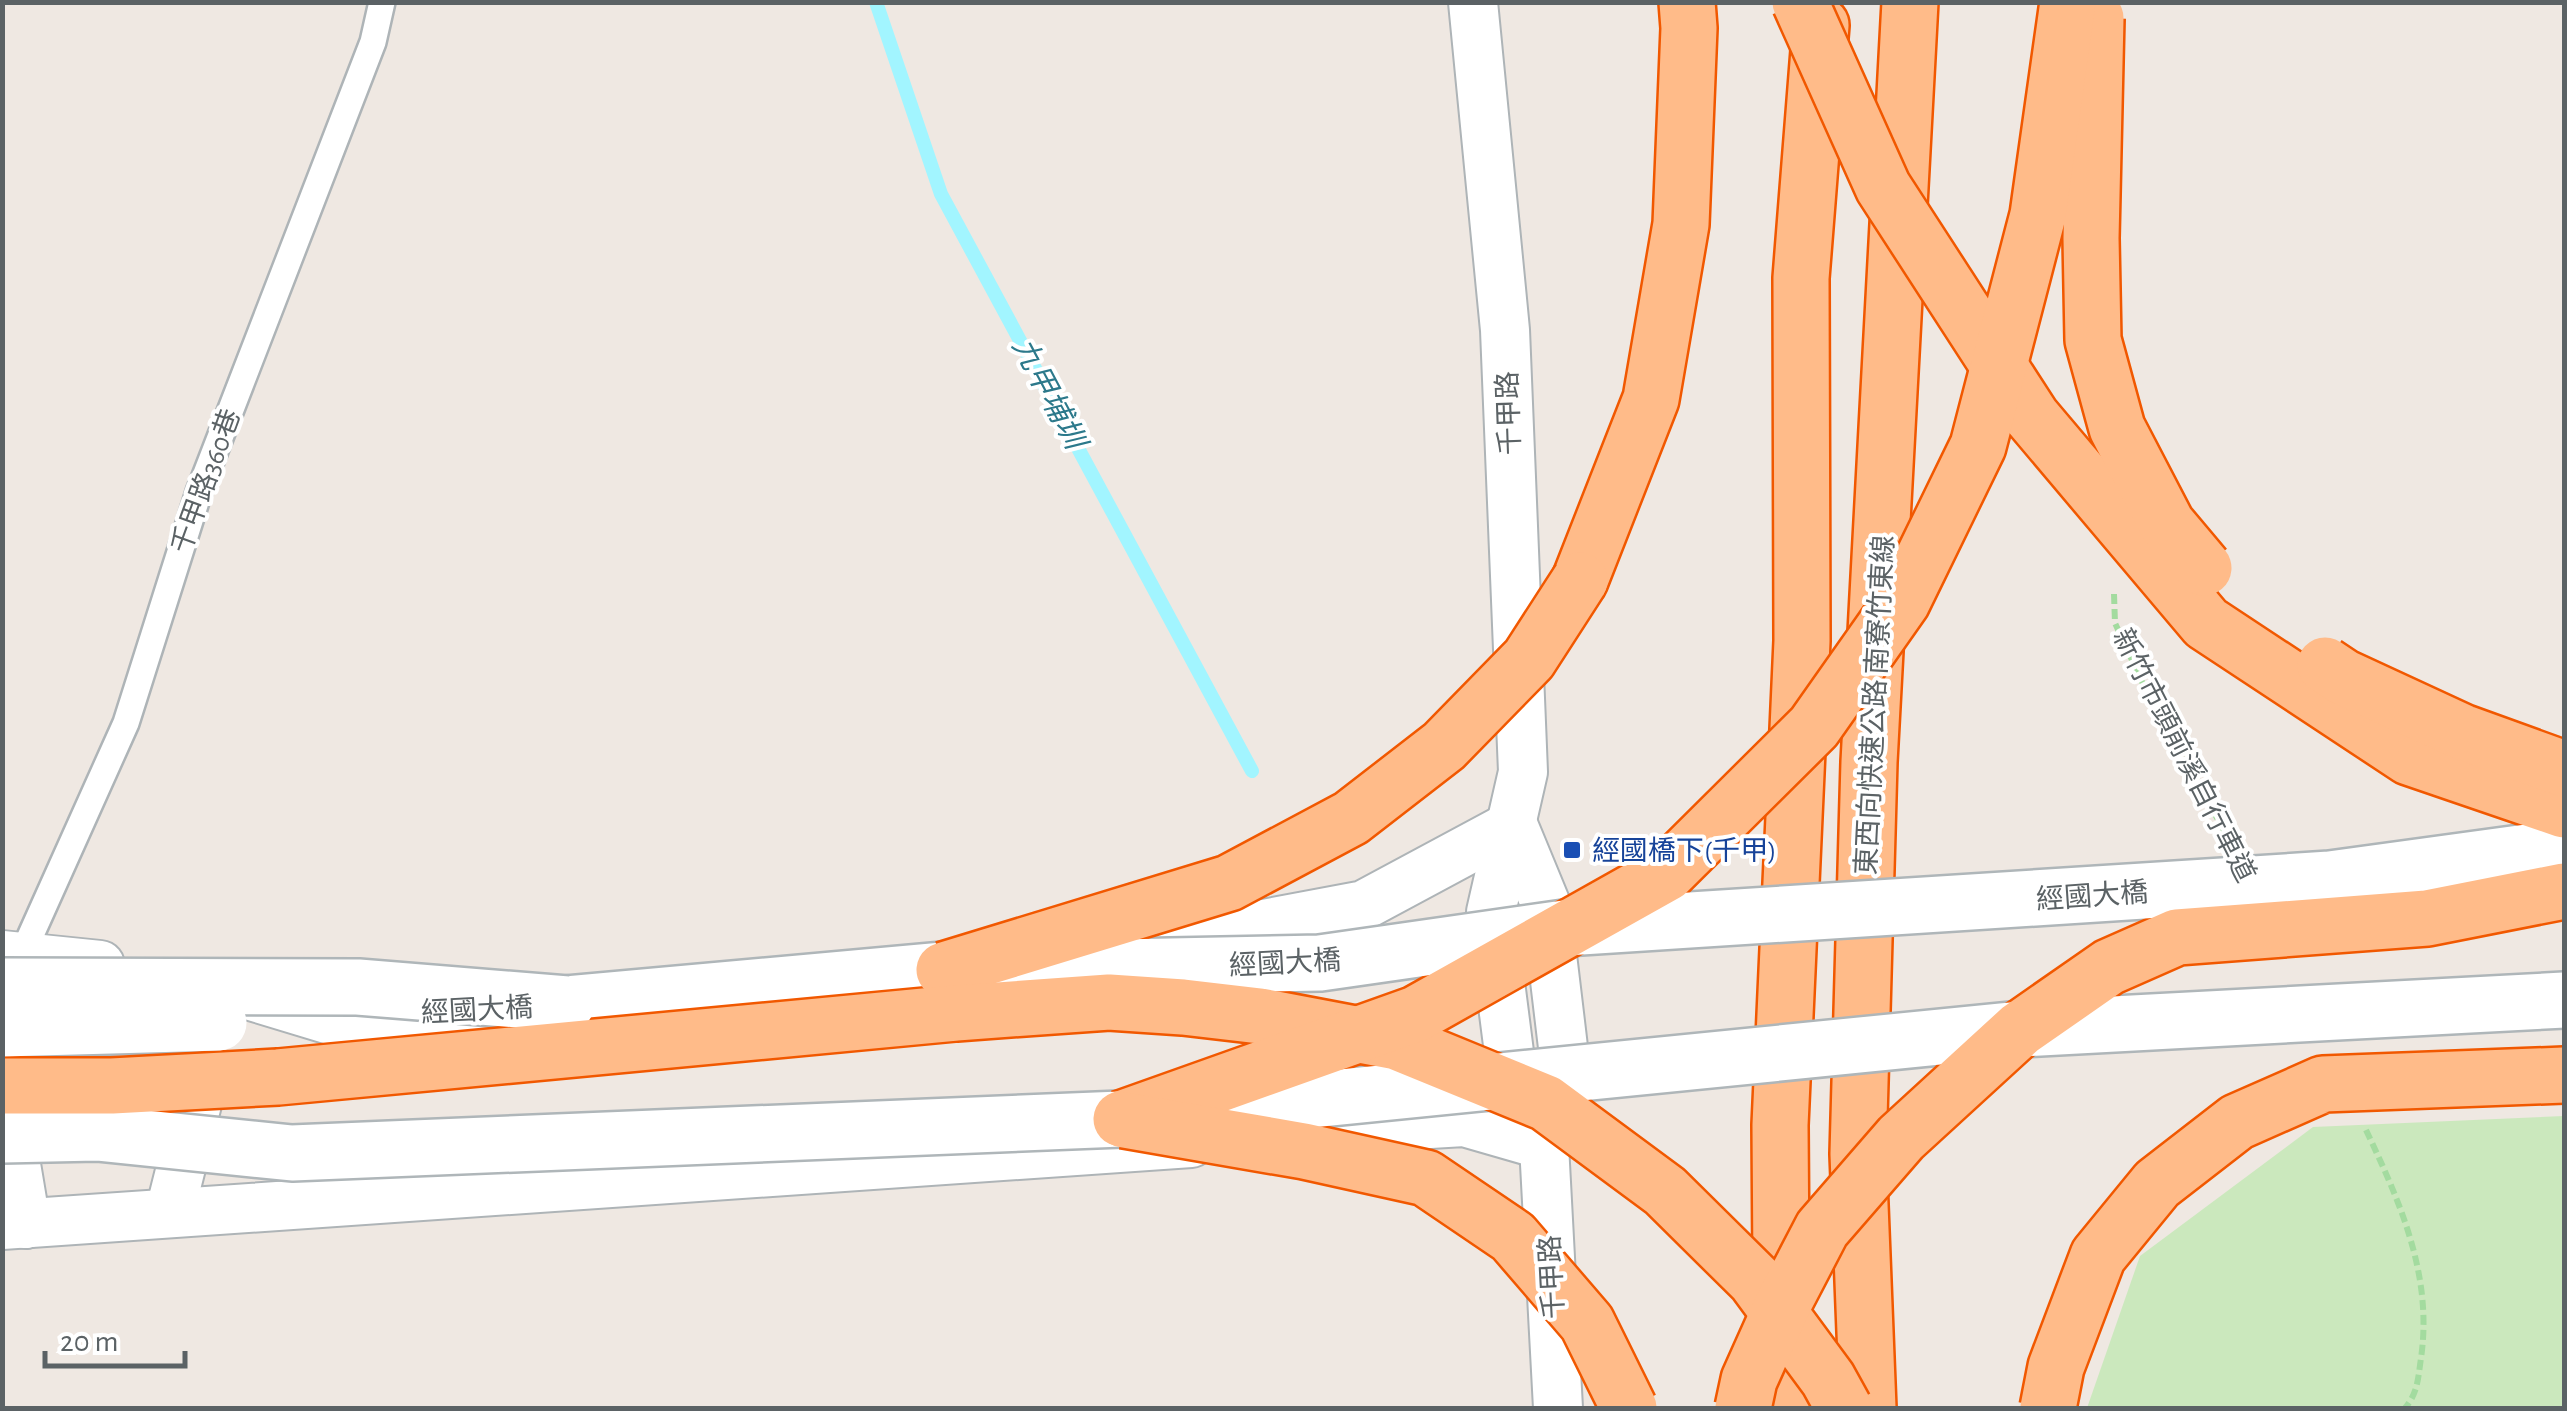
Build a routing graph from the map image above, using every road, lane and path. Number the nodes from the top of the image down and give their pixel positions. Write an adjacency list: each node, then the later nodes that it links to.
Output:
1 (382, 2): 18 (lane, 千甲路360巷)
2 (1473, 2): 12 (street, 千甲路)
3 (1687, 2): 19 (highway, bridge)
4 (1800, 2): 11 (highway, bridge)
5 (1822, 2): 40 (highway)
6 (1910, 2): 42 (highway, 東西向快速公路 南寮竹東線)
7 (2068, 2): 17 (highway, bridge)
8 (2097, 2): 10 (highway, bridge)
9 (2114, 589): 13 (path, 新竹市頭前溪自行車道)
10 (2564, 769)
11 (2564, 810)
12 (1513, 825): 16 (street); 32 (street, 千甲路)
13 (2232, 845)
14 (2564, 847): 17 (main road, 經國大橋, bridge)
15 (2564, 891): 23 (highway, bridge)
16 (1264, 926): 20 (street); 30 (street); 30 (street)
17 (1565, 928): 19 (main road, 經國大橋, bridge); 28 (highway, bridge)
18 (9, 966): 20 (street); 22 (main road, bridge); 25 (street)
19 (944, 970): 22 (main road, 經國大橋)
20 (174, 973): 35 (street)
21 (2564, 1000): 23 (main road, bridge)
22 (567, 1004): 24 (main road, 經國大橋, bridge)
23 (2020, 1029): 28 (main road, bridge); 39 (highway, bridge)
24 (2, 1030)
25 (2, 1050)
26 (2564, 1075): 43 (highway, bridge)
27 (2, 1083): 36 (street); 41 (highway, bridge)
28 (1121, 1119): 33 (main road, bridge); 38 (highway, bridge)
29 (2365, 1128): 44 (path)
30 (1298, 1129): 32 (street); 35 (street)
31 (2, 1135): 33 (main road, bridge)
32 (1544, 1145): 37 (street, 千甲路)
33 (292, 1153): 34 (main road, bridge)
34 (2, 1173)
35 (170, 1211): 36 (street)
36 (14, 1224)
37 (1558, 1408)
38 (1630, 1408)
39 (1743, 1408)
40 (1782, 1408)
41 (1844, 1408)
42 (1868, 1408)
43 (2048, 1408)
44 (2405, 1408)

